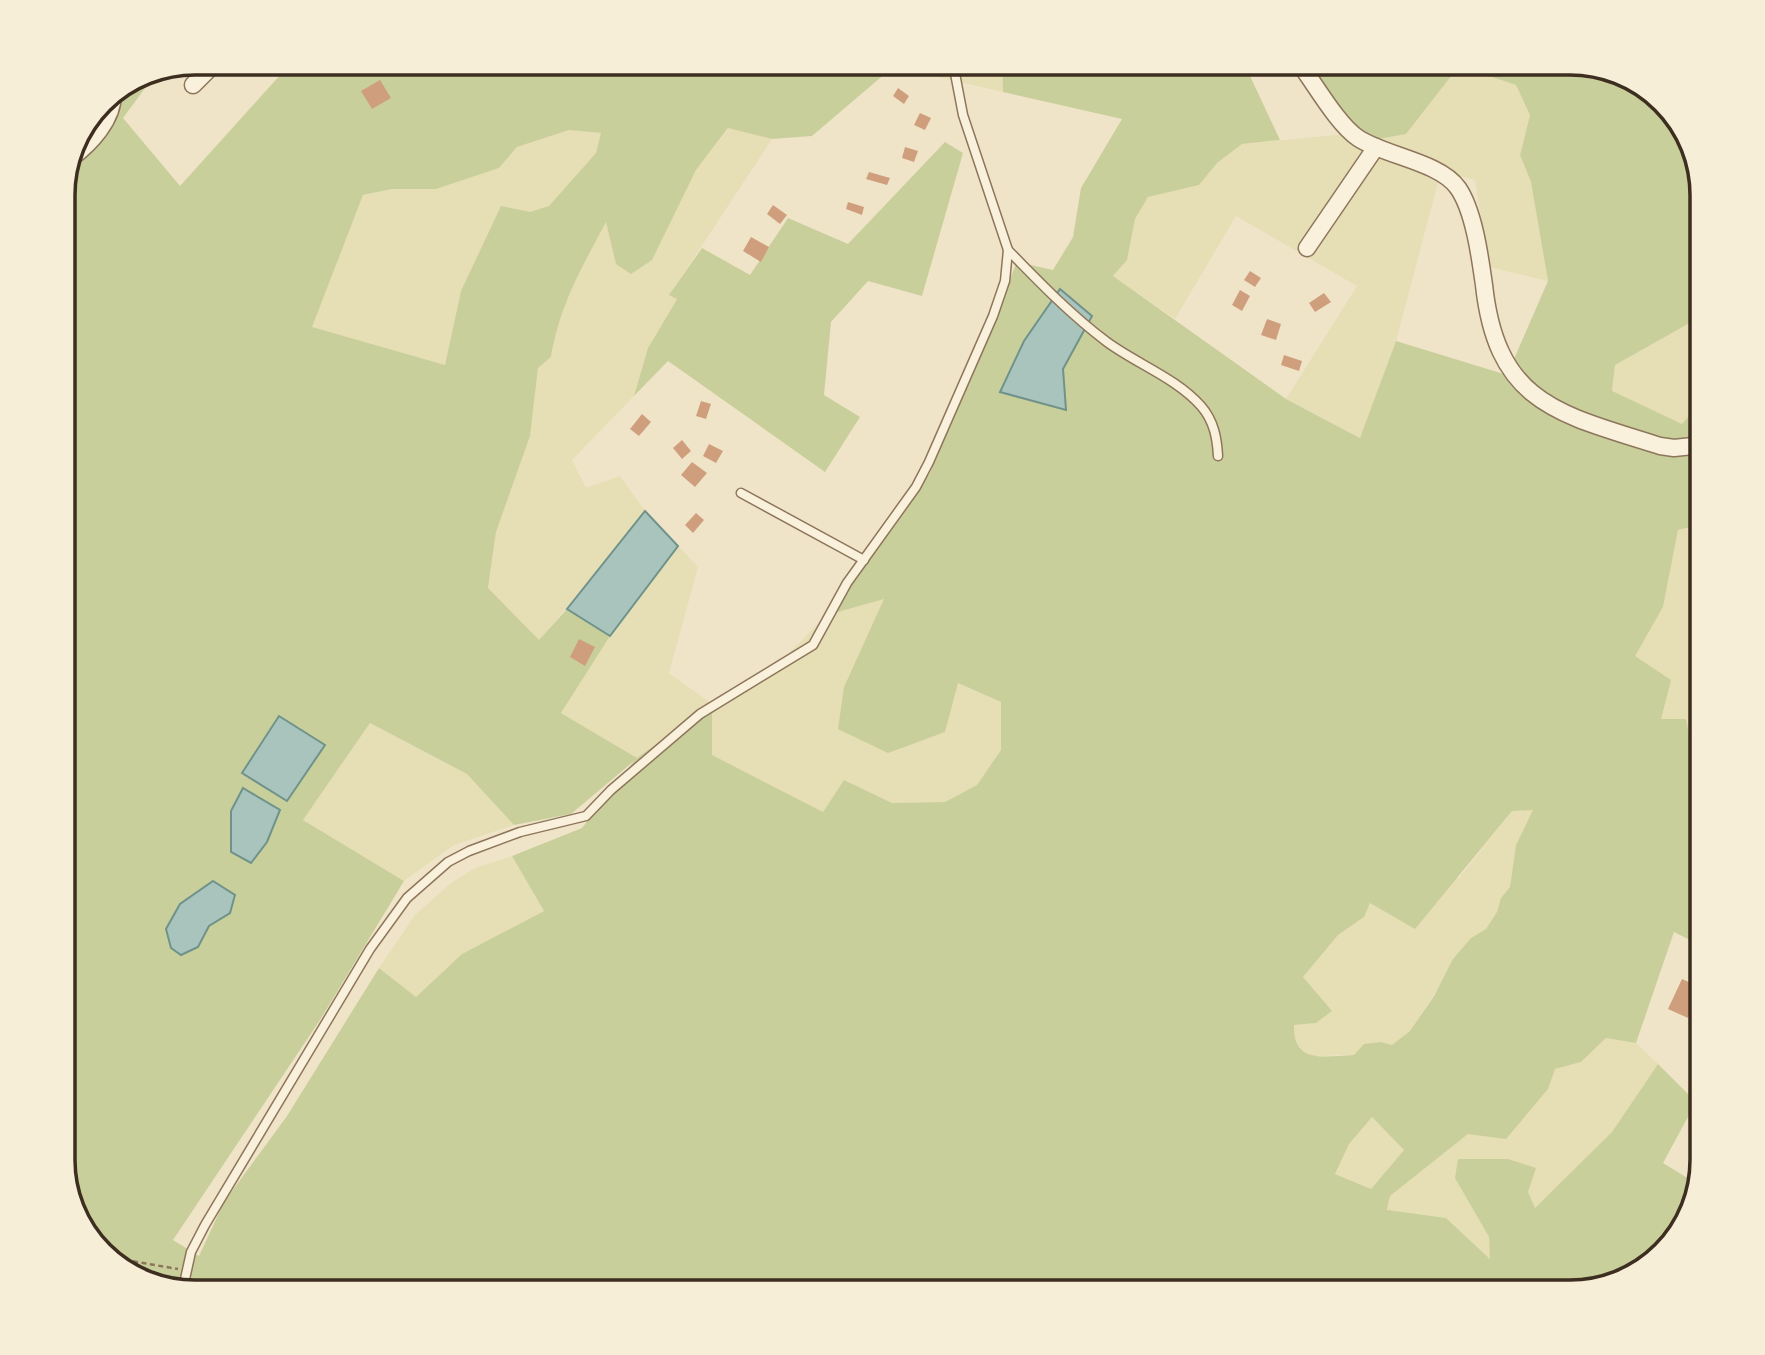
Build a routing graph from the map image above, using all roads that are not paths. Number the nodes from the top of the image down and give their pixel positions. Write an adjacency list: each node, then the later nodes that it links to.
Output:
1 (203, 75): 4 (street)
2 (955, 75): 9 (lane)
3 (1308, 75): 7 (street)
4 (193, 85)
5 (109, 112): 6 (street)
6 (86, 146)
7 (1376, 147): 8 (street); 10 (street)
8 (1307, 248)
9 (1008, 250): 11 (lane); 13 (lane)
10 (1690, 447)
11 (1218, 456)
12 (741, 493): 13 (lane)
13 (864, 559): 14 (lane)
14 (184, 1279)

